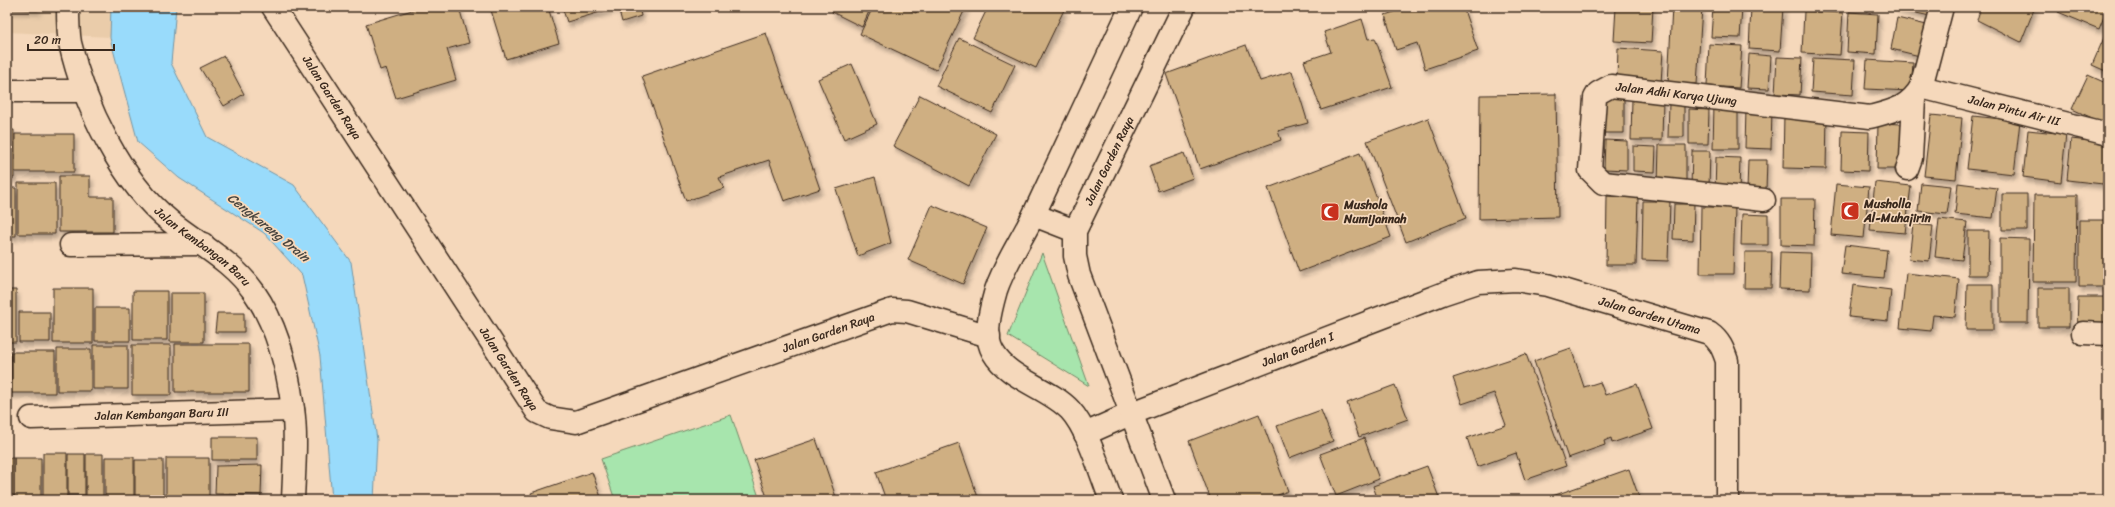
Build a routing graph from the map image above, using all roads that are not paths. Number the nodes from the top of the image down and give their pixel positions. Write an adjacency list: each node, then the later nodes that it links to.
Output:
1 (68, 7): 7 (street, Jalan Kembangan Baru)
2 (274, 7): 19 (street, Jalan Garden Raya)
3 (1132, 7): 12 (street)
4 (1184, 7): 13 (street, Jalan Garden Raya)
5 (1942, 7): 8 (street)
6 (7, 91): 7 (street)
7 (85, 91): 14 (street, Jalan Kembangan Baru)
8 (1918, 93): 9 (street, Jalan Pintu Air III); 10 (street); 11 (street, Jalan Adhi Karya Ujung)
9 (2108, 134)
10 (1907, 169)
11 (1764, 200)
12 (1034, 215): 13 (street); 19 (street)
13 (1075, 232): 21 (street, Jalan Garden Raya)
14 (203, 244): 15 (street); 20 (street, Jalan Kembangan Baru)
15 (71, 245)
16 (1516, 280): 21 (street, Jalan Garden I); 27 (street, Jalan Garden Utama)
17 (2083, 333): 18 (street)
18 (2108, 334)
19 (989, 336): 23 (street)
20 (293, 410): 22 (street, Jalan Kembangan Baru III); 24 (street, Jalan Kembangan Baru)
21 (1130, 414): 23 (street, Jalan Garden I); 26 (street, Jalan Garden Raya)
22 (31, 418)
23 (1085, 434): 25 (street)
24 (293, 500)
25 (1111, 500)
26 (1164, 500)
27 (1727, 500)

